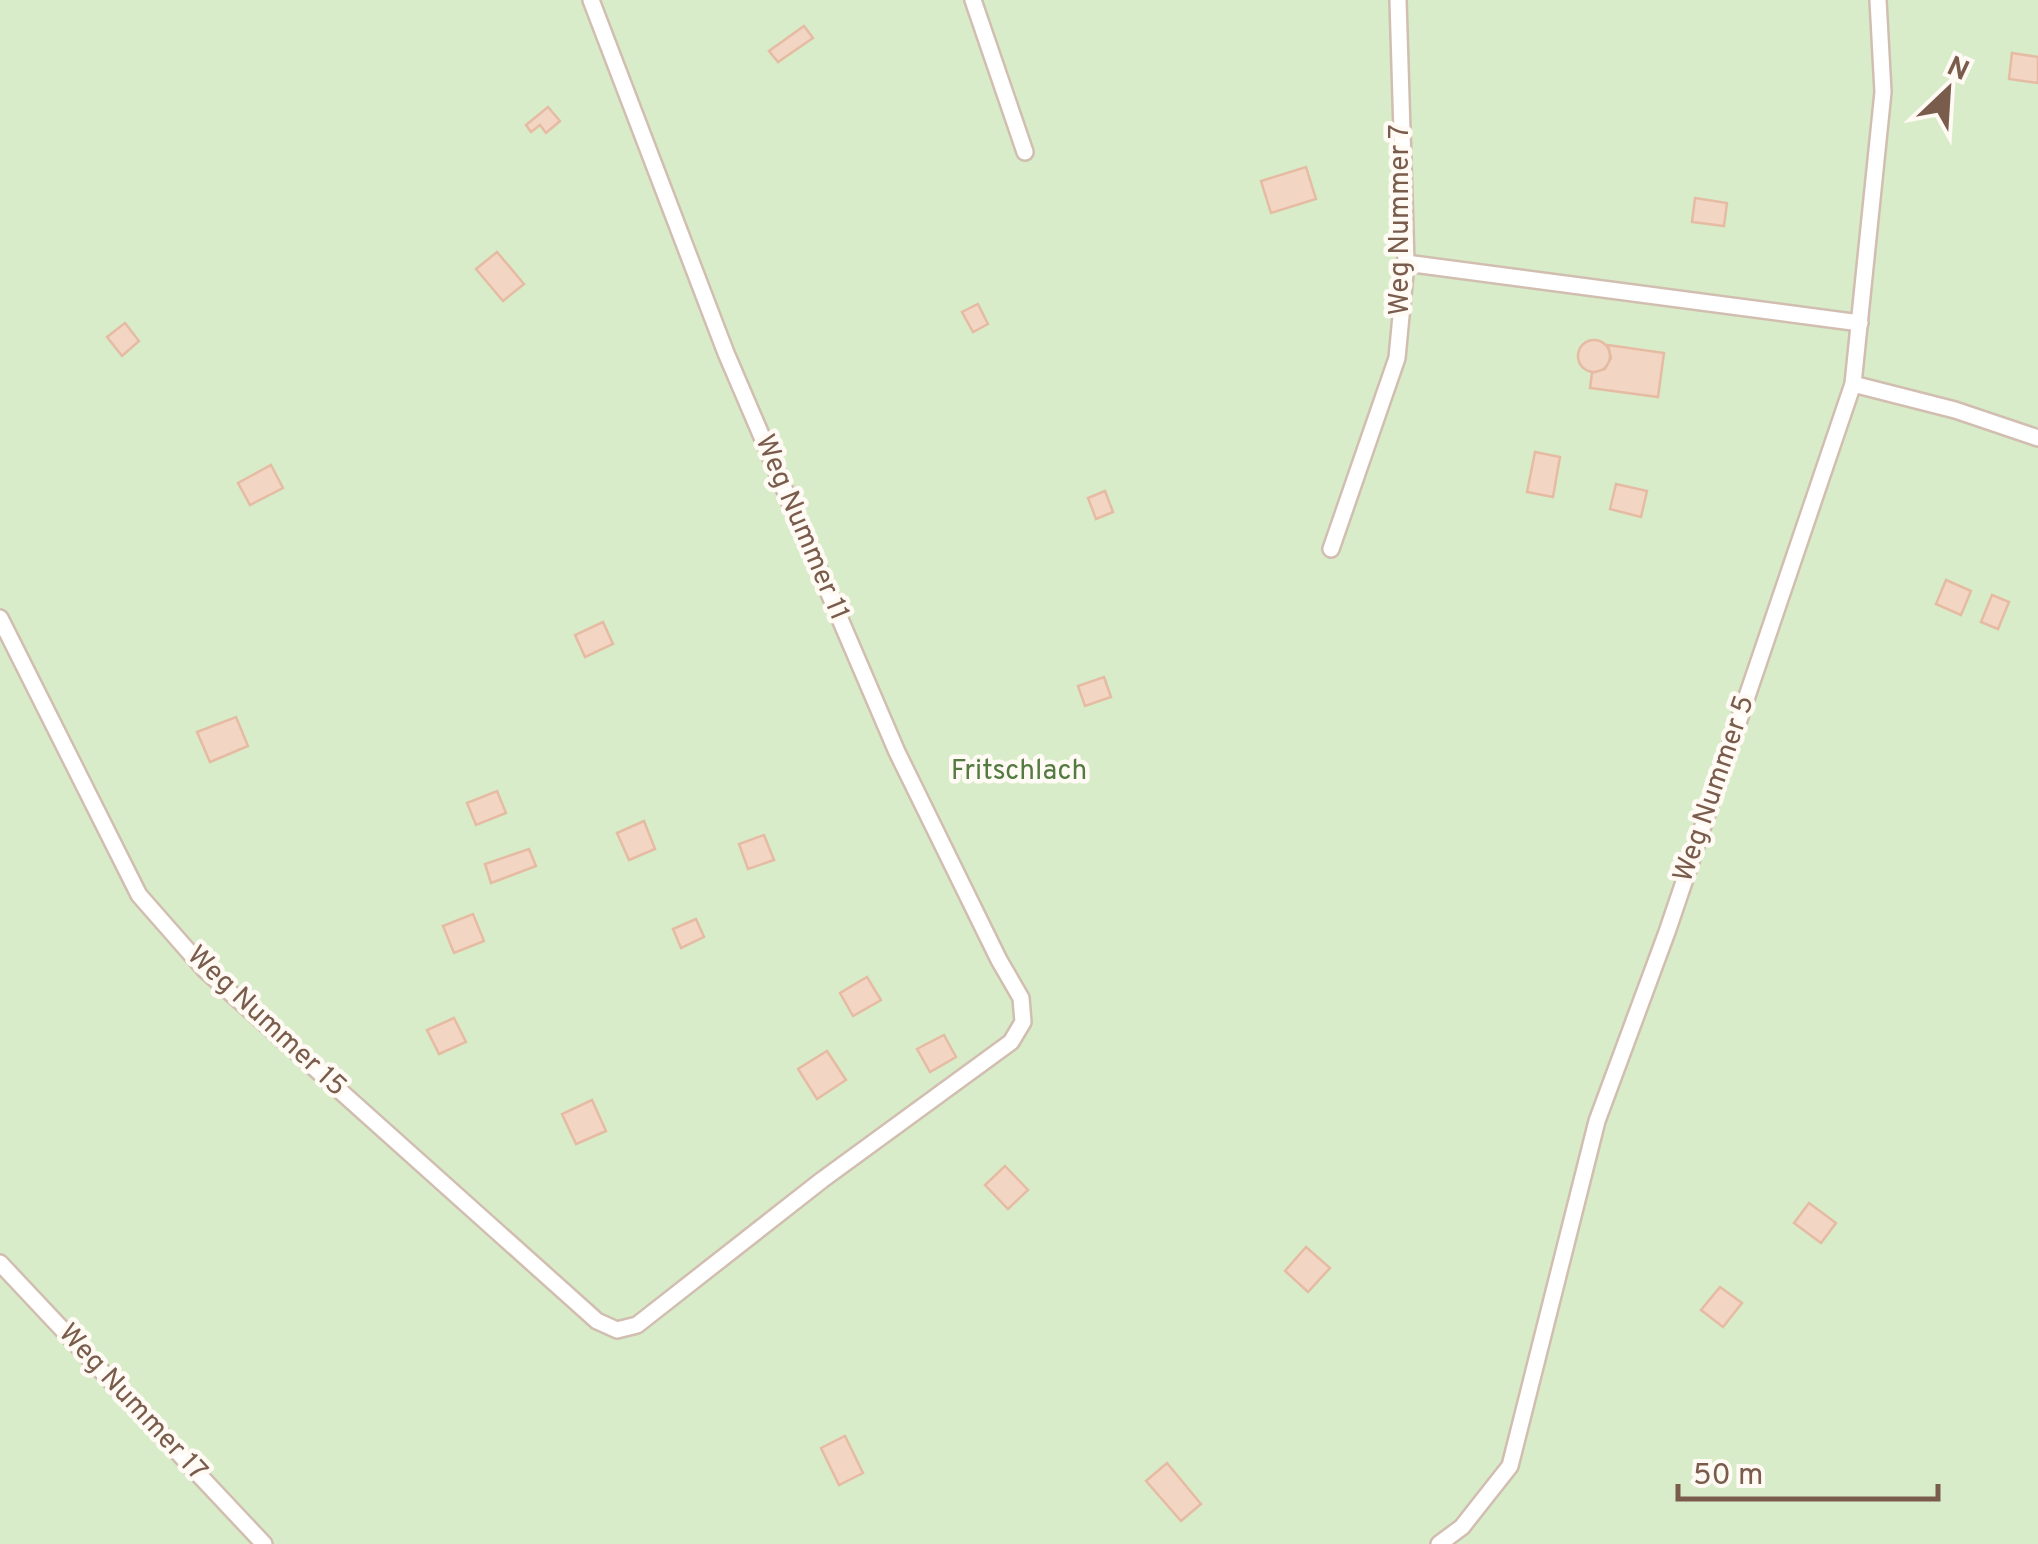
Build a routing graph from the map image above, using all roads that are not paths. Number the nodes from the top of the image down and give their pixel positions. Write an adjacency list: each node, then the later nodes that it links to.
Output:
1 (591, 0): 13 (lane, Weg Nummer 11)
2 (973, 0): 5 (lane)
3 (1398, 0): 6 (lane, Weg Nummer 7)
4 (1878, 0): 7 (lane, Weg Nummer 5)
5 (1025, 152)
6 (1406, 263): 7 (lane); 10 (lane, Weg Nummer 7)
7 (1860, 323): 8 (lane, Weg Nummer 5)
8 (1853, 384): 9 (lane); 15 (lane, Weg Nummer 5)
9 (2038, 438)
10 (1330, 548)
11 (0, 618): 13 (lane, Weg Nummer 15)
12 (0, 1263): 14 (lane, Weg Nummer 17)
13 (638, 1325)
14 (264, 1544)
15 (1440, 1544)

